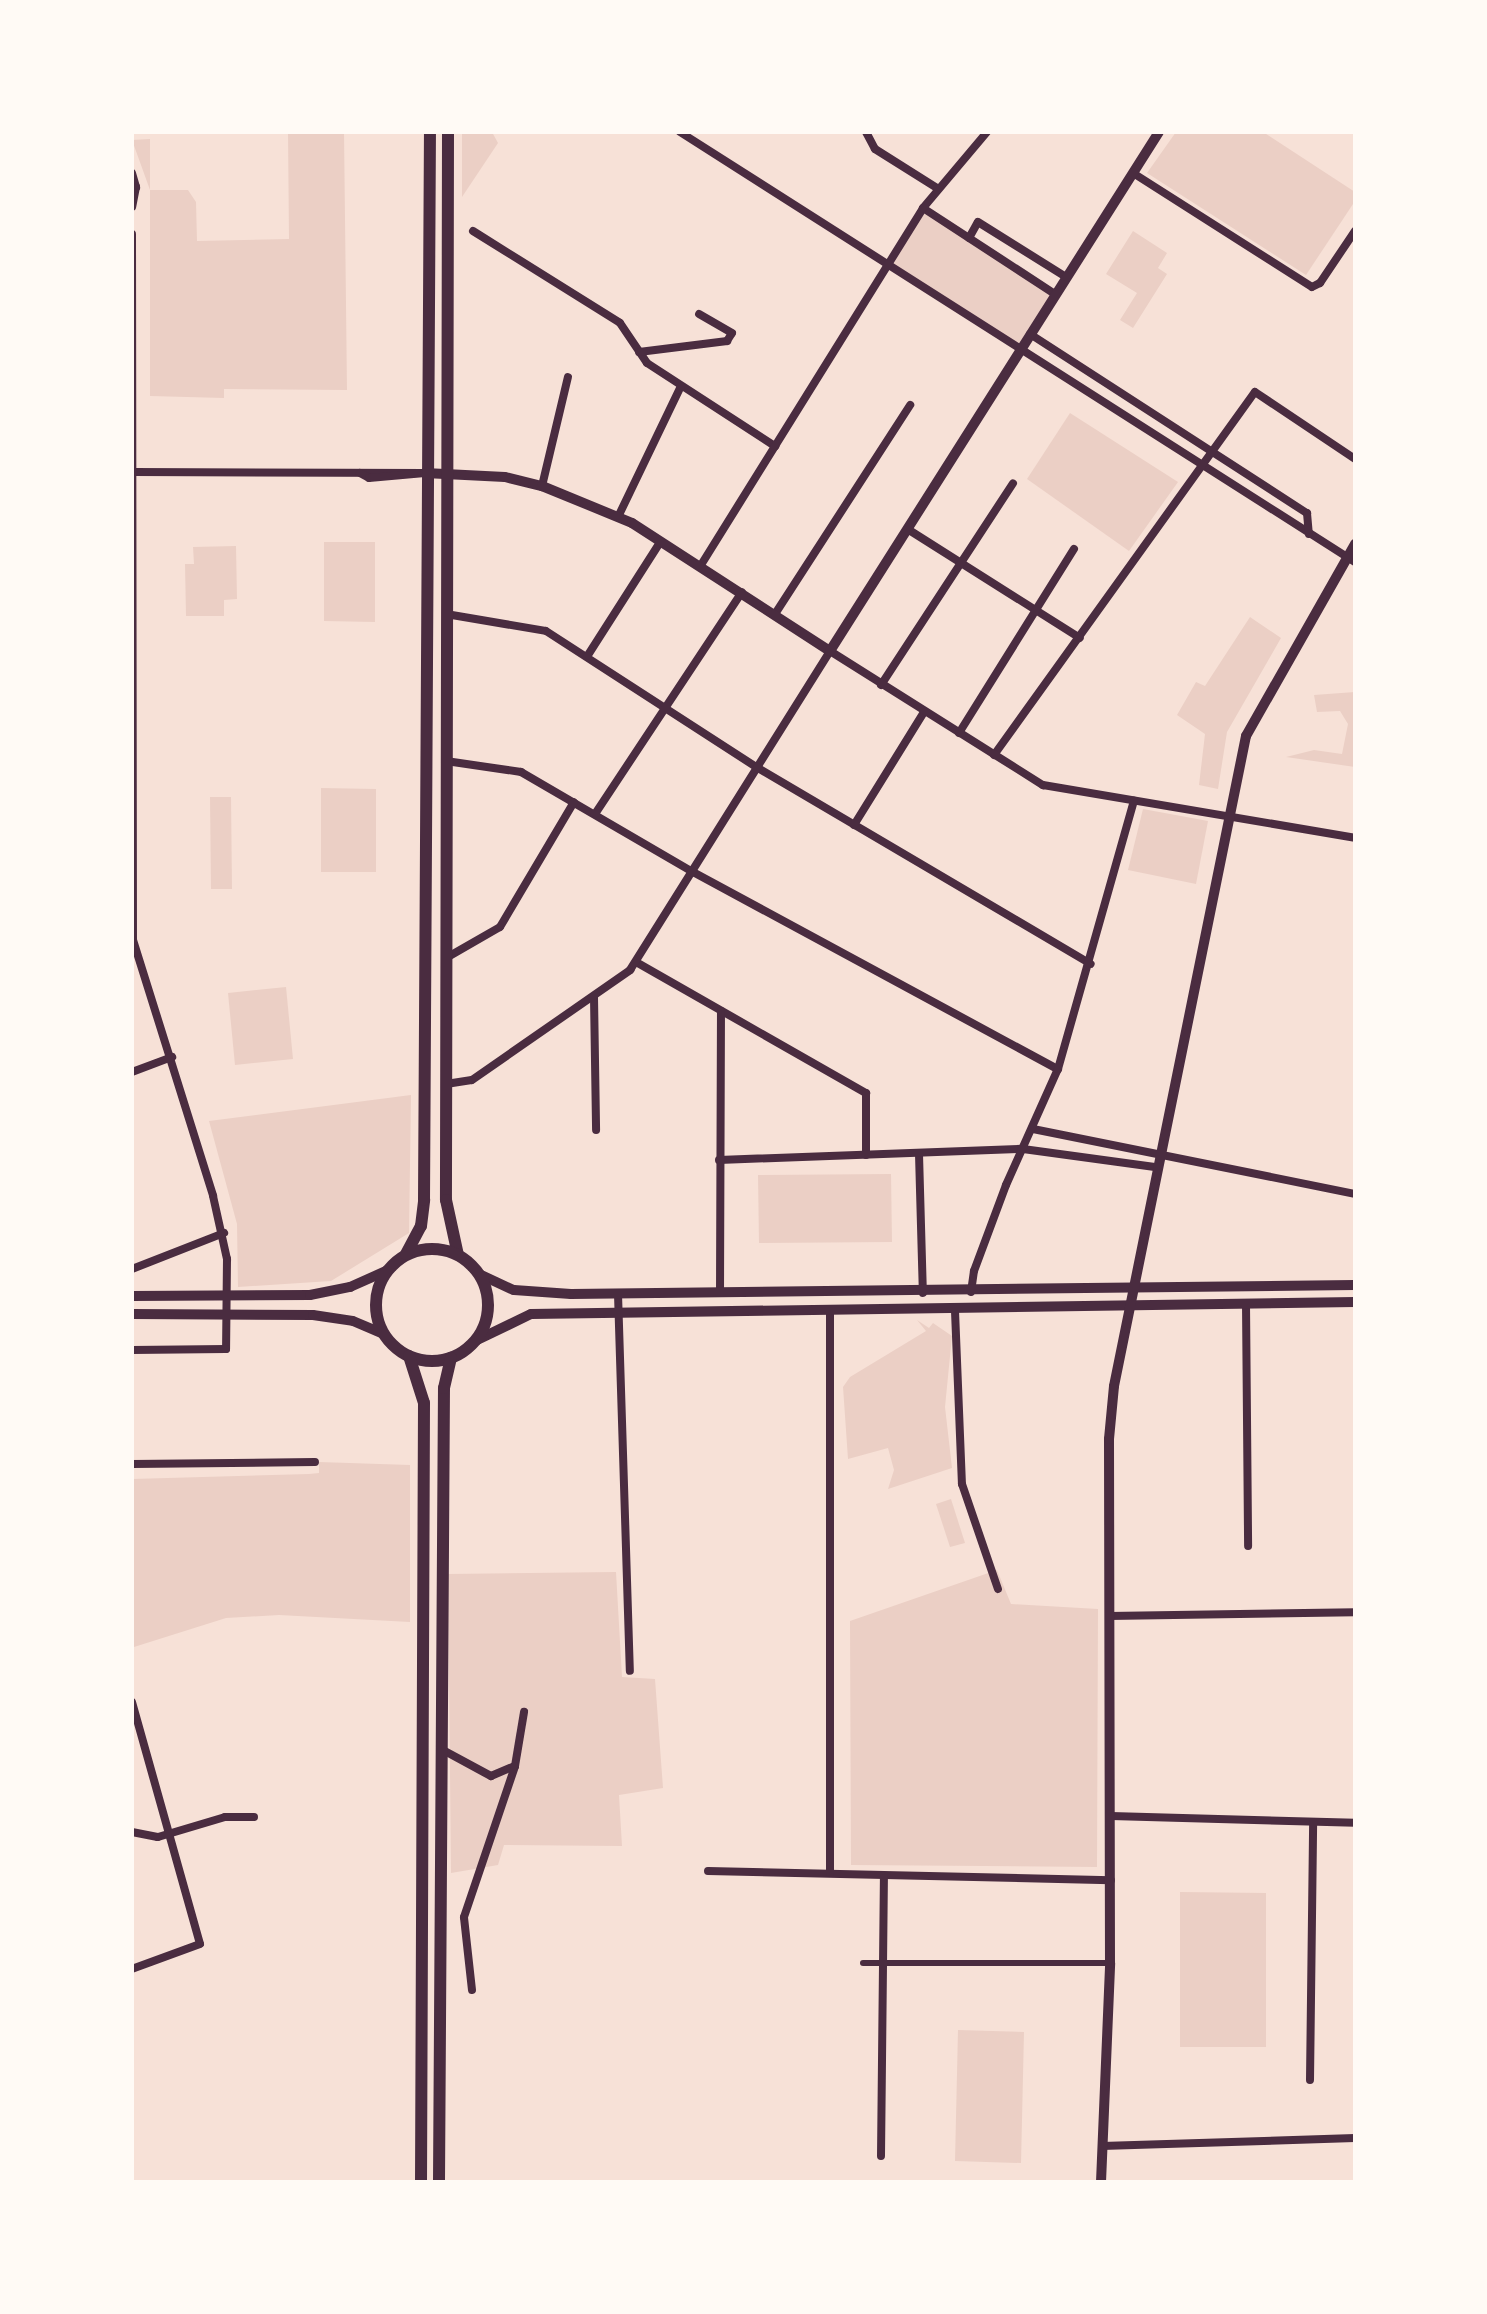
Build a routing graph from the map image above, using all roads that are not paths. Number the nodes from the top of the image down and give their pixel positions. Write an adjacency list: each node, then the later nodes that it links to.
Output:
1 (430, 132): 33 (main road)
2 (448, 132): 34 (main road)
3 (680, 132): 8 (street)
4 (703, 132): 8 (street)
5 (866, 132): 11 (street)
6 (987, 132): 11 (street)
7 (1159, 132): 10 (street)
8 (698, 143): 18 (street)
9 (132, 173): 12 (street)
10 (1133, 173): 15 (street); 19 (street)
11 (937, 188): 13 (street)
12 (132, 207)
13 (923, 208): 17 (street); 18 (street)
14 (473, 231): 24 (street)
15 (1355, 231)
16 (132, 234): 32 (street)
17 (969, 238): 19 (street); 20 (street)
18 (887, 264): 23 (street); 28 (street)
19 (1066, 277): 20 (street)
20 (1055, 294): 22 (street)
21 (699, 314): 24 (street)
22 (1030, 334): 23 (street); 29 (street)
23 (1020, 350): 31 (street); 38 (street)
24 (639, 352): 26 (street)
25 (568, 377): 36 (street)
26 (681, 386): 28 (street); 37 (street)
27 (910, 405): 49 (street)
28 (775, 446): 45 (street)
29 (1215, 454): 30 (street); 31 (street); 39 (street)
30 (1355, 459)
31 (1205, 467): 39 (street); 50 (street)
32 (133, 472): 33 (street); 72 (street)
33 (425, 473): 34 (street); 86 (main road)
34 (447, 473): 36 (street); 48 (main road)
35 (1013, 483): 44 (street)
36 (542, 486): 37 (street)
37 (618, 517): 40 (street)
38 (909, 530): 44 (street); 51 (street)
39 (1309, 534): 43 (street)
40 (661, 541): 45 (street); 52 (street)
41 (1355, 544): 43 (street)
42 (1074, 549): 47 (street)
43 (1352, 560): 63 (street)
44 (961, 563): 47 (street); 53 (street)
45 (701, 565): 46 (street)
46 (742, 592): 49 (street); 54 (street)
47 (1037, 610): 50 (street); 56 (street)
48 (446, 614): 52 (street); 58 (main road)
49 (775, 614): 51 (street)
50 (1080, 638): 57 (street)
51 (830, 651): 53 (street); 59 (street)
52 (588, 655): 54 (street)
53 (881, 685): 55 (street)
54 (664, 705): 59 (street); 62 (street)
55 (924, 712): 56 (street); 64 (street)
56 (959, 733): 57 (street)
57 (994, 755): 60 (street)
58 (446, 761): 61 (street); 67 (main road)
59 (758, 768): 64 (street); 66 (street)
60 (1134, 801): 63 (street); 69 (street)
61 (574, 802): 62 (street); 67 (street)
62 (595, 814): 66 (street)
63 (1228, 818): 65 (street); 79 (street)
64 (854, 825): 69 (street)
65 (1355, 838)
66 (693, 872): 68 (street); 73 (street)
67 (446, 958): 75 (main road)
68 (636, 962): 70 (street); 71 (street)
69 (1091, 964): 73 (street)
70 (594, 997): 75 (street); 77 (street)
71 (721, 1011): 81 (street); 82 (street)
72 (172, 1057): 74 (street); 85 (street)
73 (1058, 1069): 76 (street)
74 (132, 1072)
75 (446, 1084): 87 (main road)
76 (1033, 1129): 78 (street); 79 (street)
77 (596, 1130)
78 (1023, 1149): 80 (street); 83 (street); 93 (street)
79 (1158, 1152): 83 (street); 84 (street)
80 (919, 1154): 81 (street); 95 (street)
81 (866, 1155): 82 (street)
82 (719, 1160): 94 (street)
83 (1155, 1167): 92 (street)
84 (1355, 1194)
85 (224, 1233): 88 (street); 98 (street)
86 (406, 1254): 87 (main road); 89 (main road)
87 (458, 1255): 90 (main road)
88 (132, 1269)
89 (386, 1271): 98 (street); 107 (main road)
90 (479, 1274): 96 (street); 108 (main road)
91 (1355, 1285): 92 (street)
92 (1132, 1286): 93 (street); 101 (street)
93 (971, 1292): 95 (street)
94 (720, 1293): 95 (street); 96 (street)
95 (923, 1293)
96 (618, 1294): 104 (street)
97 (132, 1296): 98 (street)
98 (227, 1296): 106 (street)
99 (1355, 1302): 100 (street)
100 (1246, 1304): 101 (street); 114 (street)
101 (1130, 1305): 103 (street); 117 (street)
102 (830, 1311): 103 (street); 104 (street); 130 (street)
103 (955, 1311): 115 (street)
104 (618, 1312): 108 (street); 118 (street)
105 (132, 1314): 106 (street)
106 (227, 1314): 107 (street); 109 (street)
107 (383, 1334): 110 (main road)
108 (475, 1341): 111 (main road)
109 (132, 1350)
110 (409, 1356): 111 (main road); 139 (main road)
111 (451, 1358): 121 (main road)
112 (315, 1462): 113 (street)
113 (132, 1464)
114 (1248, 1546)
115 (998, 1589)
116 (1355, 1612): 117 (street)
117 (1109, 1616): 123 (street)
118 (630, 1671)
119 (132, 1702): 128 (street)
120 (524, 1712): 122 (street)
121 (440, 1749): 122 (street); 140 (main road)
122 (515, 1766): 137 (street)
123 (1111, 1816): 125 (street); 132 (street)
124 (254, 1817): 128 (street)
125 (1313, 1822): 126 (street); 138 (street)
126 (1355, 1823)
127 (132, 1832): 128 (street)
128 (170, 1833): 136 (street)
129 (708, 1871): 130 (street)
130 (830, 1873): 131 (street)
131 (884, 1878): 132 (street); 134 (street)
132 (1111, 1880): 135 (street)
133 (863, 1963): 134 (street)
134 (883, 1963): 135 (street); 143 (street)
135 (1110, 1963): 142 (street)
136 (132, 1969)
137 (472, 1990)
138 (1310, 2080)
139 (422, 2090): 140 (street); 144 (main road)
140 (440, 2093): 145 (main road)
141 (1355, 2138): 142 (street)
142 (1102, 2146): 146 (street)
143 (881, 2156)
144 (421, 2182)
145 (439, 2182)
146 (1101, 2182)

